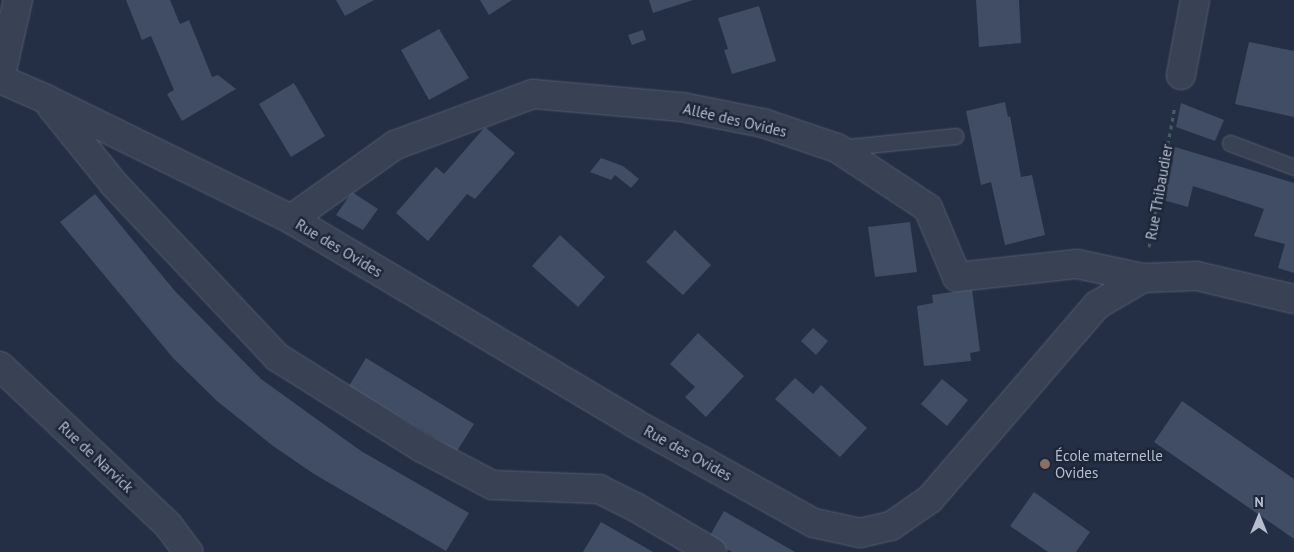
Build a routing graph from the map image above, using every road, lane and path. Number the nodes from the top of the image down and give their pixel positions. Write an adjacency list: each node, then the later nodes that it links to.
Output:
1 (18, 0): 4 (street)
2 (1194, 0): 3 (street)
3 (1181, 75)
4 (0, 79): 5 (street, Rue des Ovides)
5 (46, 99): 11 (street, Rue des Ovides); 16 (street, Rue des Ovides)
6 (1175, 106): 12 (path, Rue Thibaudier)
7 (955, 136): 9 (lane)
8 (1230, 143): 10 (lane)
9 (837, 148): 11 (street, Allée des Ovides); 12 (street, Allée des Ovides)
10 (1294, 167)
11 (291, 219): 12 (street, Rue des Ovides)
12 (1143, 278): 13 (street, Rue des Ovides)
13 (1294, 300)
14 (0, 366): 15 (street, Rue de Narvick)
15 (188, 552)
16 (712, 552)

